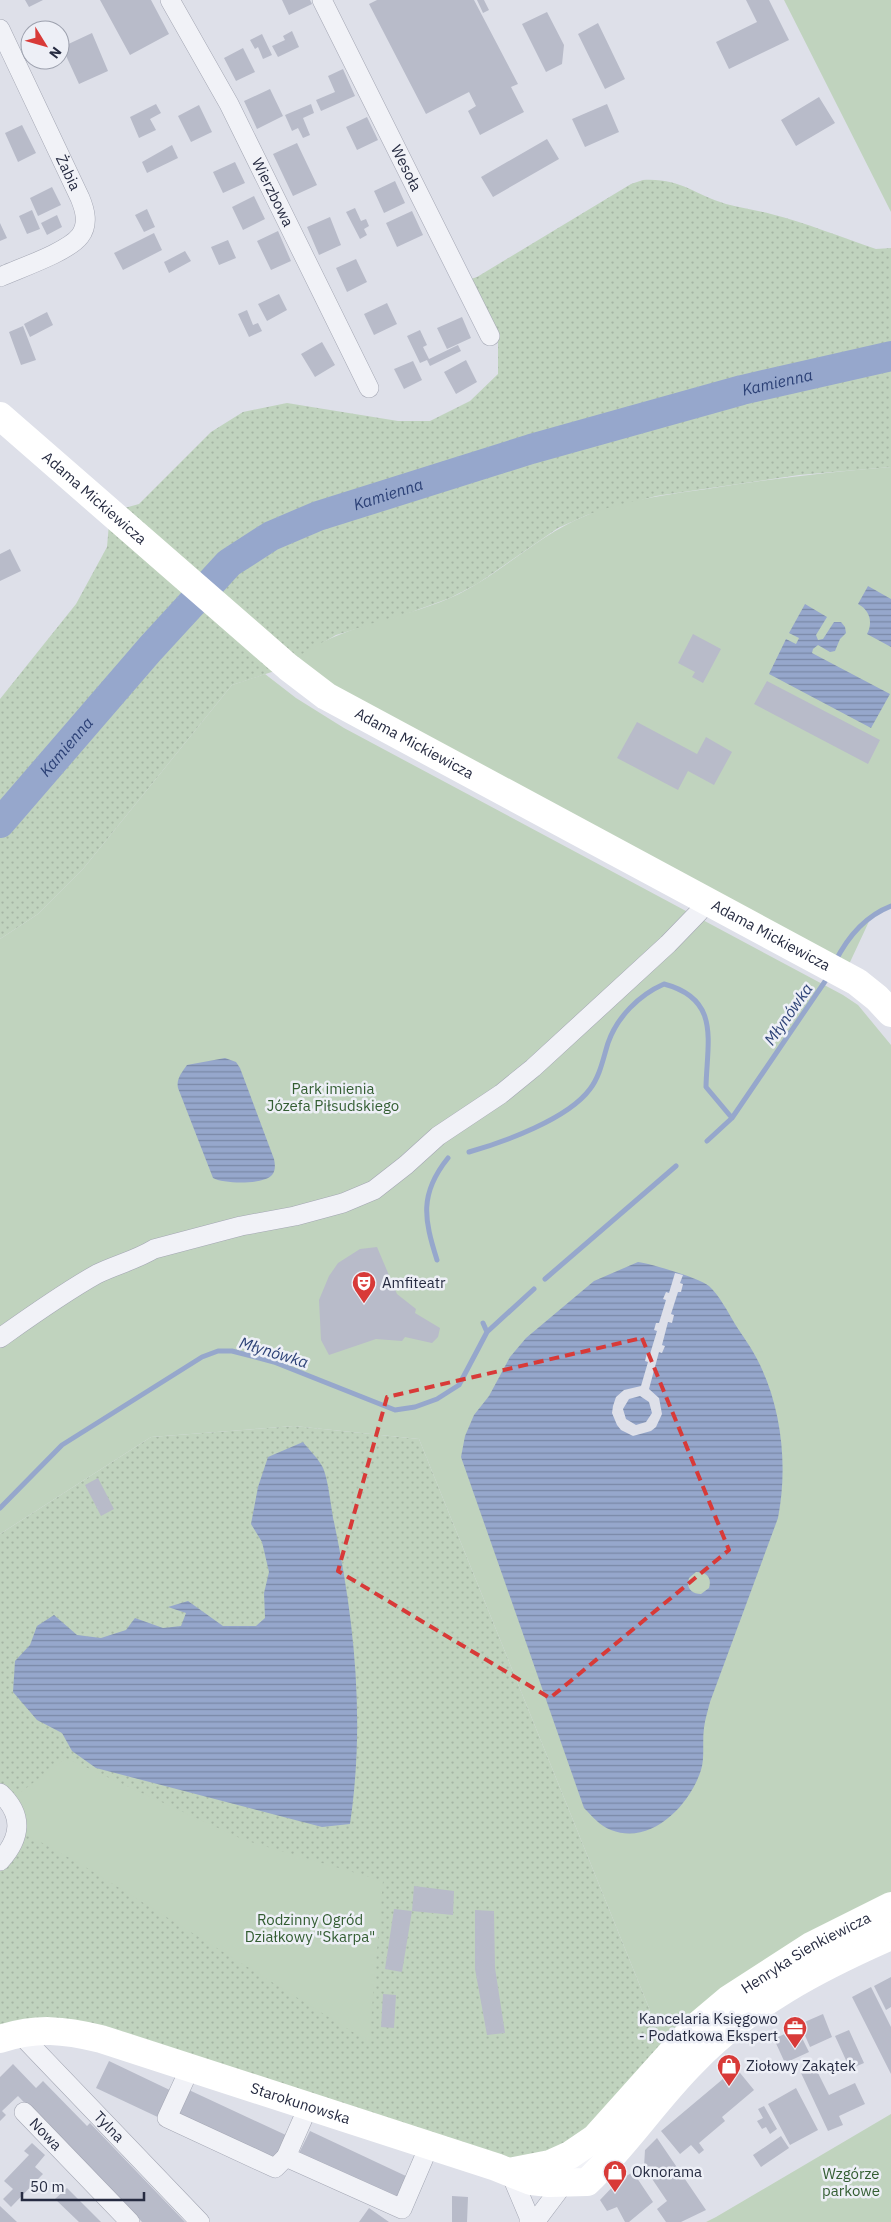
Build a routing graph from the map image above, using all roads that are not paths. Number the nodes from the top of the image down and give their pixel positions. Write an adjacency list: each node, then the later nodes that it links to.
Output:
1 (170, 0): 6 (street, Wierzbowa)
2 (322, 0): 5 (street, Wesoła)
3 (0, 29): 4 (street, Żabia)
4 (0, 277)
5 (490, 336)
6 (369, 388)
7 (0, 416): 8 (street, Adama Mickiewicza)
8 (706, 901): 9 (street, Adama Mickiewicza); 10 (street)
9 (886, 1005)
10 (0, 1338)
11 (0, 1793): 12 (street)
12 (0, 1862)
13 (891, 1906): 19 (street, Henryka Sienkiewicza)
14 (891, 1936): 23 (street, Henryka Sienkiewicza)
15 (10, 2036): 16 (street, Starokunowska); 25 (street, Tylna)
16 (190, 2068): 17 (street, Starokunowska); 21 (street)
17 (308, 2107): 20 (street, Starokunowska); 21 (street)
18 (24, 2112): 24 (street, Nowa)
19 (595, 2138): 22 (street, Starokunowska); 23 (street, Henryka Sienkiewicza)
20 (429, 2146): 21 (street); 22 (street, Starokunowska)
21 (286, 2157)
22 (510, 2172): 23 (street); 26 (street)
23 (576, 2182): 27 (street, Henryka Sienkiewicza); 28 (street, Henryka Sienkiewicza)
24 (130, 2222)
25 (200, 2222)
26 (528, 2222)
27 (535, 2222)
28 (543, 2222)

